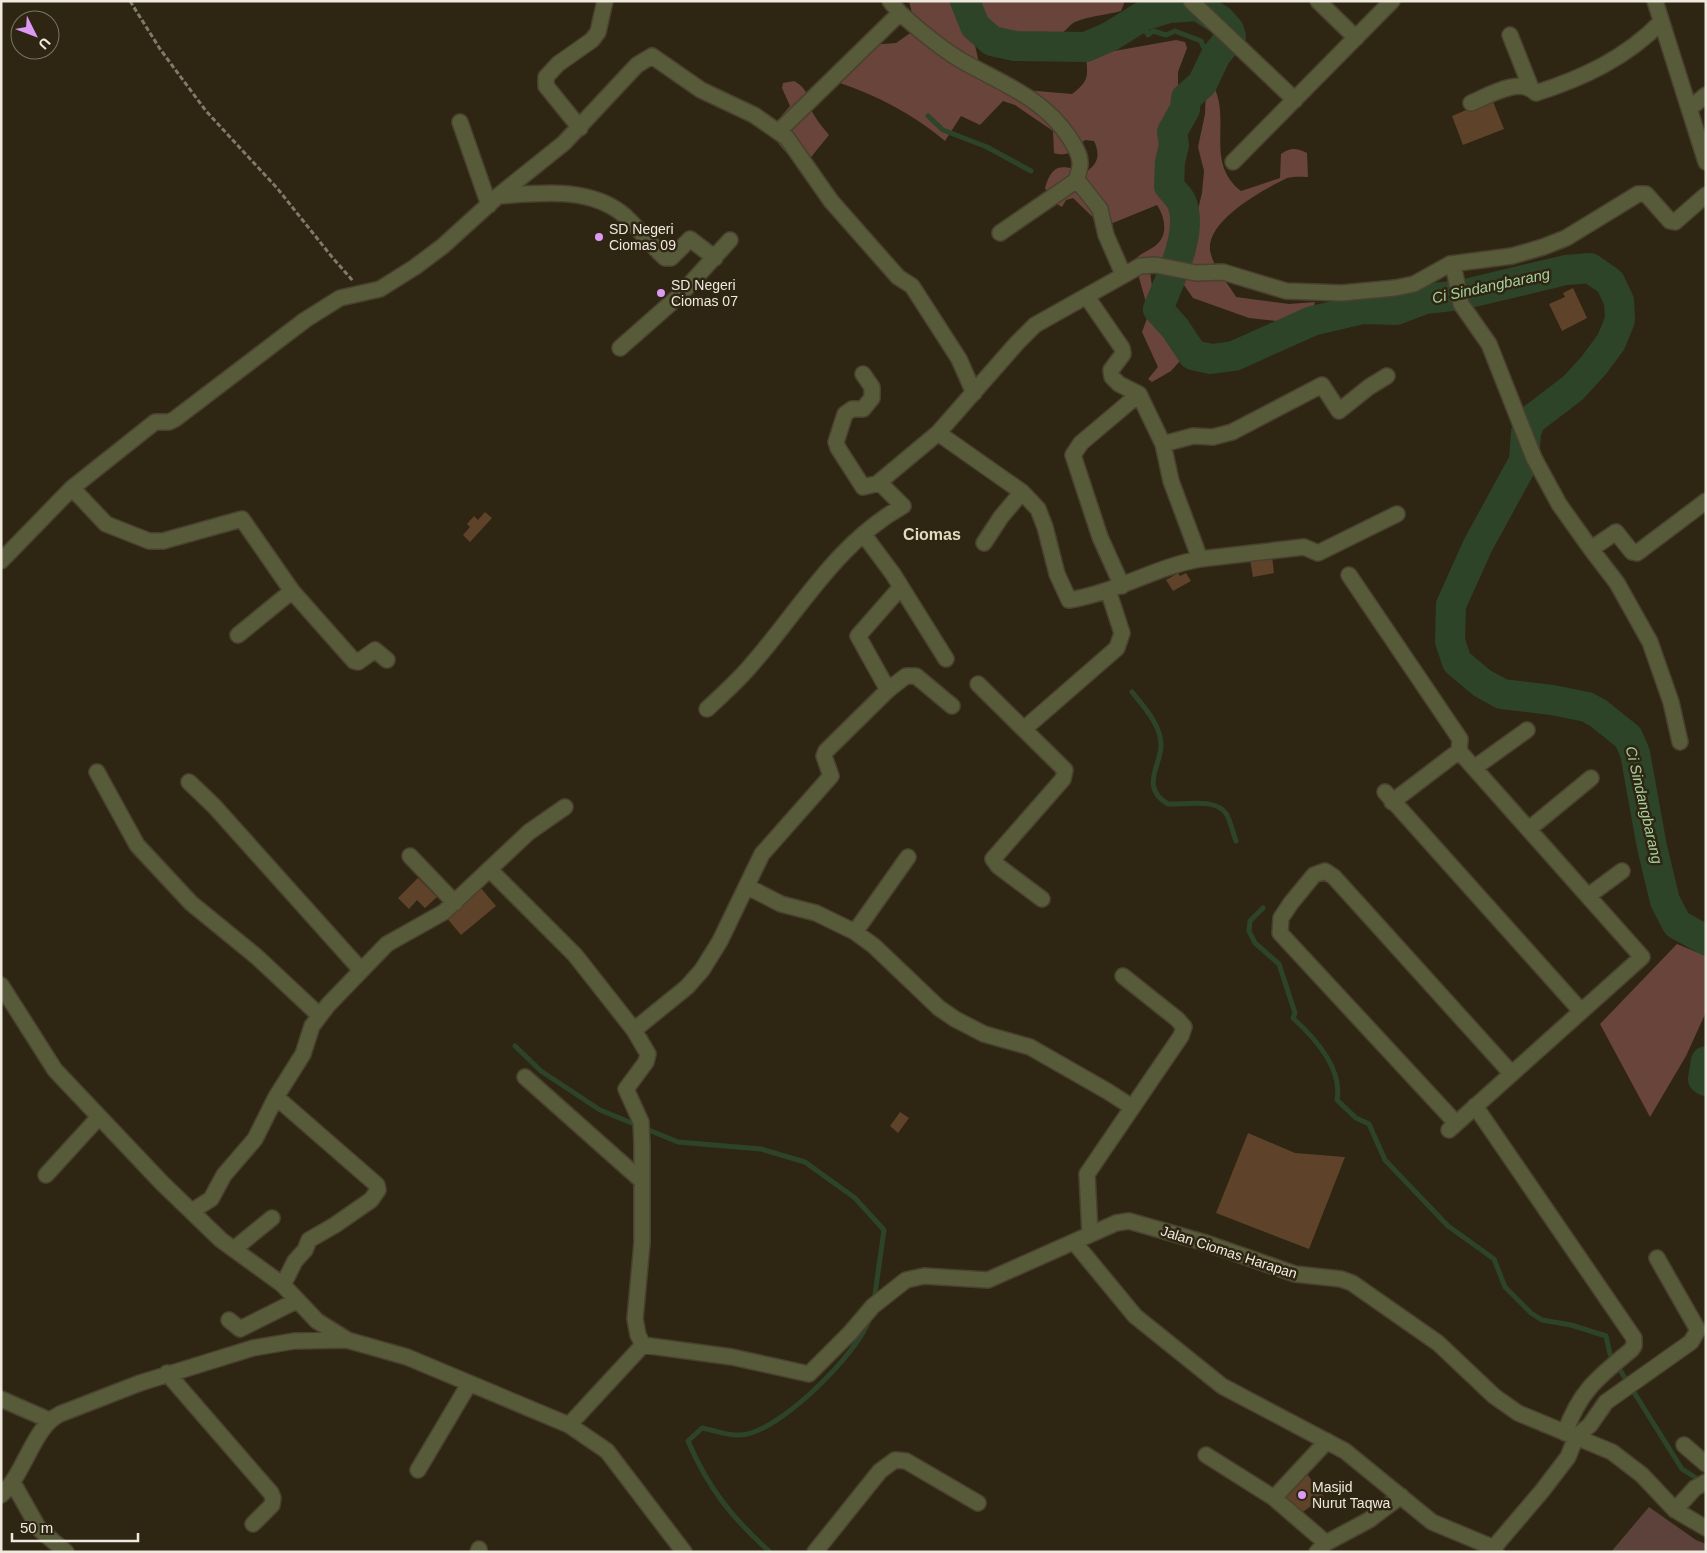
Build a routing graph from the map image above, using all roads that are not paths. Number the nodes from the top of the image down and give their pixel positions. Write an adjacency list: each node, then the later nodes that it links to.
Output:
1 (605, 1): 17 (street)
2 (890, 1): 7 (street)
3 (1318, 1): 10 (street)
4 (1392, 1): 10 (street)
5 (1655, 1): 8 (street)
6 (1196, 3): 13 (street)
7 (900, 13): 18 (street); 21 (street)
8 (1661, 22): 11 (street); 15 (street)
9 (1510, 35): 11 (street)
10 (1356, 38): 13 (street)
11 (1531, 88): 14 (street)
12 (1706, 95): 15 (street)
13 (1295, 100): 19 (street)
14 (1471, 103)
15 (1689, 109): 20 (street)
16 (460, 122): 23 (street)
17 (580, 128): 18 (street); 23 (street)
18 (778, 132): 33 (street)
19 (1233, 162)
20 (1706, 162)
21 (1077, 180): 24 (street); 28 (street)
22 (1706, 195): 27 (street)
23 (493, 200): 26 (street); 38 (street)
24 (1000, 233)
25 (730, 240): 26 (street)
26 (716, 258): 30 (street)
27 (1453, 264): 28 (street); 44 (street)
28 (1123, 274): 29 (street)
29 (1087, 298): 33 (street); 34 (street)
30 (620, 348)
31 (863, 374): 37 (street)
32 (1387, 376): 36 (street)
33 (974, 393): 35 (street)
34 (1139, 394): 36 (street); 49 (street)
35 (938, 433): 37 (street); 39 (street)
36 (1163, 444): 45 (street)
37 (878, 483): 42 (street)
38 (72, 488): 46 (street); 50 (street)
39 (1022, 492): 43 (street); 49 (street)
40 (1706, 501): 44 (street)
41 (1397, 514): 45 (street)
42 (864, 534): 48 (street); 57 (street)
43 (984, 543)
44 (1591, 549): 60 (street)
45 (1200, 559): 49 (street)
46 (1, 561)
47 (1349, 575): 61 (street)
48 (901, 587): 52 (street); 55 (street)
49 (1115, 588): 58 (street)
50 (292, 591): 51 (street); 53 (street)
51 (238, 635)
52 (946, 659)
53 (386, 660)
54 (978, 684): 58 (street)
55 (888, 690): 56 (street); 72 (street)
56 (952, 706)
57 (707, 710)
58 (1024, 729): 74 (street)
59 (1527, 730): 62 (street)
60 (1680, 742)
61 (1459, 751): 62 (street); 80 (street)
62 (1474, 768): 67 (street)
63 (97, 772): 81 (street)
64 (1591, 778): 67 (street)
65 (189, 782): 77 (street)
66 (565, 807): 70 (street)
67 (1529, 829): 73 (street)
68 (410, 856): 75 (street)
69 (908, 857): 76 (street)
70 (490, 870): 75 (street); 82 (street)
71 (1622, 871): 73 (street)
72 (748, 887): 76 (street); 82 (street)
73 (1588, 896): 80 (street)
74 (1042, 899)
75 (455, 903): 77 (street)
76 (855, 932): 87 (street)
77 (360, 970): 81 (street)
78 (1123, 976): 87 (street)
79 (1, 985): 88 (street)
80 (1581, 1011): 83 (street)
81 (319, 1015): 85 (street)
82 (634, 1030): 90 (street)
83 (1511, 1073): 86 (street); 86 (street)
84 (525, 1077): 90 (street)
85 (276, 1097): 91 (street); 97 (street)
86 (1475, 1106): 107 (street)
87 (1132, 1107): 93 (street)
88 (99, 1117): 89 (street); 91 (street)
89 (46, 1174)
90 (642, 1181): 101 (street)
91 (192, 1211): 95 (street)
92 (272, 1218): 95 (street)
93 (1090, 1234): 94 (street, Jalan Ciomas Harapan); 107 (street, Jalan Ciomas Harapan)
94 (1074, 1242): 101 (street, Jalan Ciomas Harapan); 108 (street)
95 (234, 1249): 97 (street)
96 (1657, 1258): 107 (street)
97 (283, 1285): 98 (street)
98 (296, 1302): 99 (street); 100 (street)
99 (229, 1320)
100 (347, 1340): 102 (street); 103 (street)
101 (643, 1345): 106 (street)
102 (167, 1374): 105 (street); 120 (street)
103 (469, 1384): 106 (street); 112 (street)
104 (1, 1399): 105 (street)
105 (49, 1420): 114 (street)
106 (569, 1425): 125 (street)
107 (1571, 1435): 119 (street, Jalan Ciomas Harapan); 123 (street)
108 (1327, 1441): 116 (street); 117 (street)
109 (1684, 1445): 111 (street)
110 (1206, 1455): 117 (street)
111 (1706, 1464)
112 (418, 1470)
113 (1706, 1482): 119 (street)
114 (13, 1483): 115 (street); 124 (street)
115 (1, 1495)
116 (1401, 1496): 122 (street); 123 (street)
117 (1274, 1498): 122 (street)
118 (978, 1503): 126 (street)
119 (1675, 1510): 121 (street, Jalan Ciomas Harapan)
120 (253, 1524)
121 (1706, 1528)
122 (1321, 1548)
123 (1493, 1551)
124 (66, 1552)
125 (684, 1552)
126 (815, 1552)

